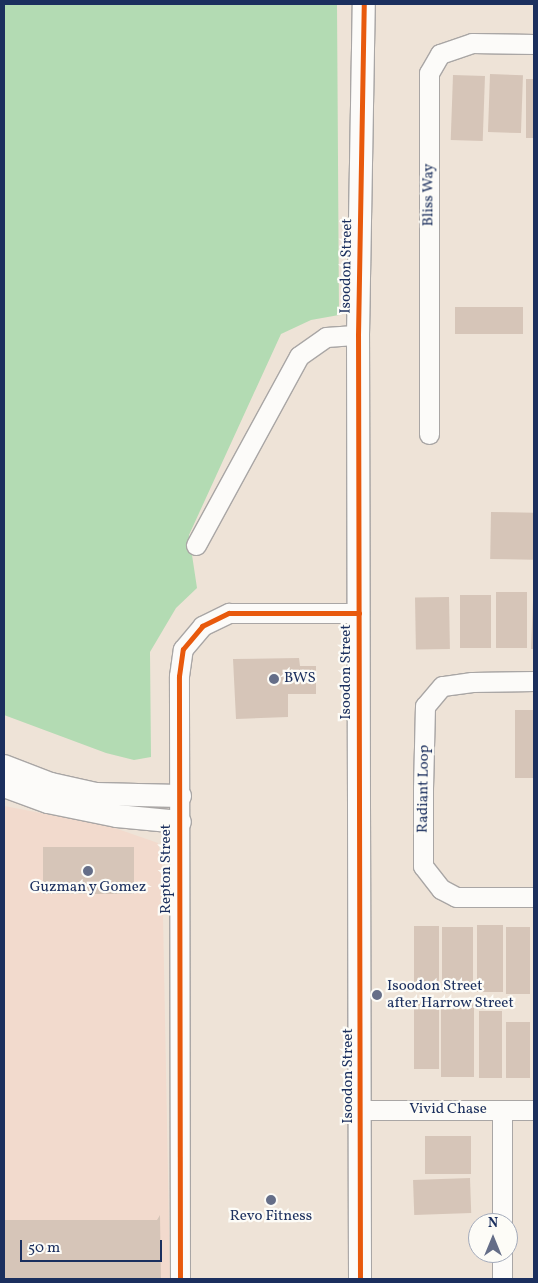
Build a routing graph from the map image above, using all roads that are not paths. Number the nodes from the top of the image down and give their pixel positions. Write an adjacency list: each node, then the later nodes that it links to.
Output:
1 (364, 4): 3 (street, Isoodon Street)
2 (534, 44): 4 (street, Bliss Way)
3 (358, 335): 5 (street); 6 (street, Isoodon Street)
4 (429, 434)
5 (196, 546)
6 (360, 613): 10 (street, Repton Street); 13 (street, Isoodon Street)
7 (534, 681): 12 (street, Radiant Loop)
8 (4, 766): 10 (street)
9 (4, 786): 11 (street)
10 (180, 796): 11 (street, Repton Street)
11 (180, 822): 18 (street, Repton Street)
12 (534, 897)
13 (361, 1110): 14 (street, Vivid Chase); 19 (street, Isoodon Street)
14 (502, 1110): 15 (street, Vivid Chase); 16 (street)
15 (534, 1110)
16 (502, 1213)
17 (502, 1263): 20 (street)
18 (180, 1279)
19 (360, 1279)
20 (502, 1279)

